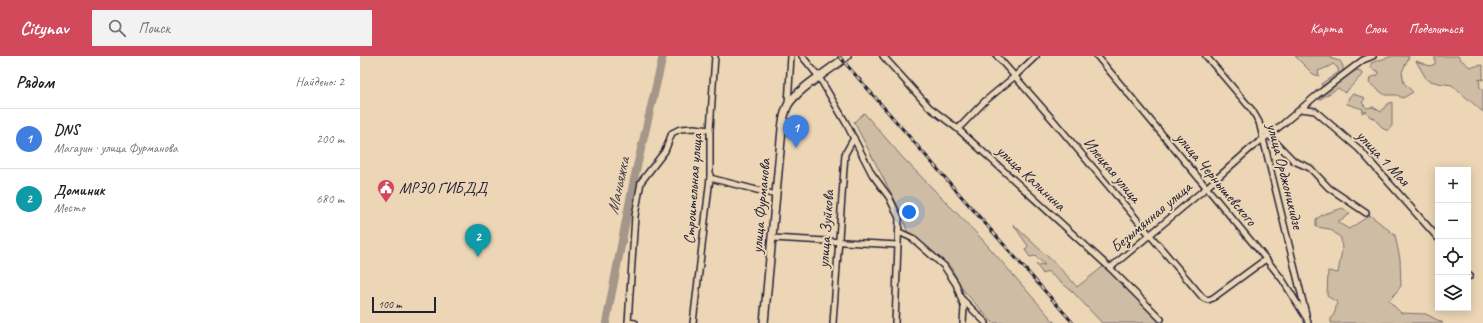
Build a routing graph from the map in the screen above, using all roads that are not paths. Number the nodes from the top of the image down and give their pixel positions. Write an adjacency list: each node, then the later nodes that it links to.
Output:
1 (715, 56): 17 (street, Строительная улица)
2 (790, 56): 13 (street)
3 (802, 56): 12 (street)
4 (847, 56): 12 (main road, улица Фурманова)
5 (883, 56): 16 (street, улица Калинина)
6 (997, 56): 11 (street, Илецкая улица)
7 (1036, 56): 11 (street)
8 (1097, 56): 22 (street, улица Чернышевского)
9 (1206, 56): 15 (street, улица Орджоникидзе)
10 (1373, 56): 14 (street, Безымянная улица)
11 (1014, 77): 16 (street); 26 (street, Илецкая улица)
12 (819, 78): 13 (main road, улица Фурманова); 19 (street)
13 (788, 105): 23 (main road, улица Фурманова)
14 (1301, 109): 18 (street, Безымянная улица); 27 (street, улица 1 Мая)
15 (1260, 126): 18 (street); 20 (street, улица Орджоникидзе)
16 (958, 129): 32 (street, улица Калинина)
17 (710, 130): 21 (street, Строительная улица); 36 (street)
18 (1268, 135): 20 (street, Безымянная улица); 24 (street)
19 (854, 138): 25 (street); 29 (street, улица Зуйкова)
20 (1263, 140): 22 (street, Безымянная улица); 35 (street, улица Орджоникидзе)
21 (710, 178): 23 (street); 38 (street, Строительная улица)
22 (1206, 188): 26 (street, Безымянная улица); 31 (street, улица Чернышевского)
23 (776, 195): 28 (main road, улица Фурманова)
24 (1366, 213)
25 (899, 232): 30 (street); 33 (street)
26 (1150, 234): 31 (street, Илецкая улица); 32 (street, Безымянная улица)
27 (1435, 235)
28 (772, 238): 29 (street); 39 (main road, улица Фурманова)
29 (839, 243): 30 (street); 40 (street, улица Зуйкова)
30 (898, 245): 41 (street)
31 (1266, 259): 35 (street, улица Чернышевского)
32 (1110, 268): 34 (street, улица Калинина)
33 (960, 298): 42 (street); 43 (street)
34 (1161, 319)
35 (1308, 321)
36 (628, 323): 37 (street)
37 (635, 323)
38 (693, 323)
39 (764, 323)
40 (833, 323)
41 (895, 323)
42 (963, 323)
43 (986, 323)

